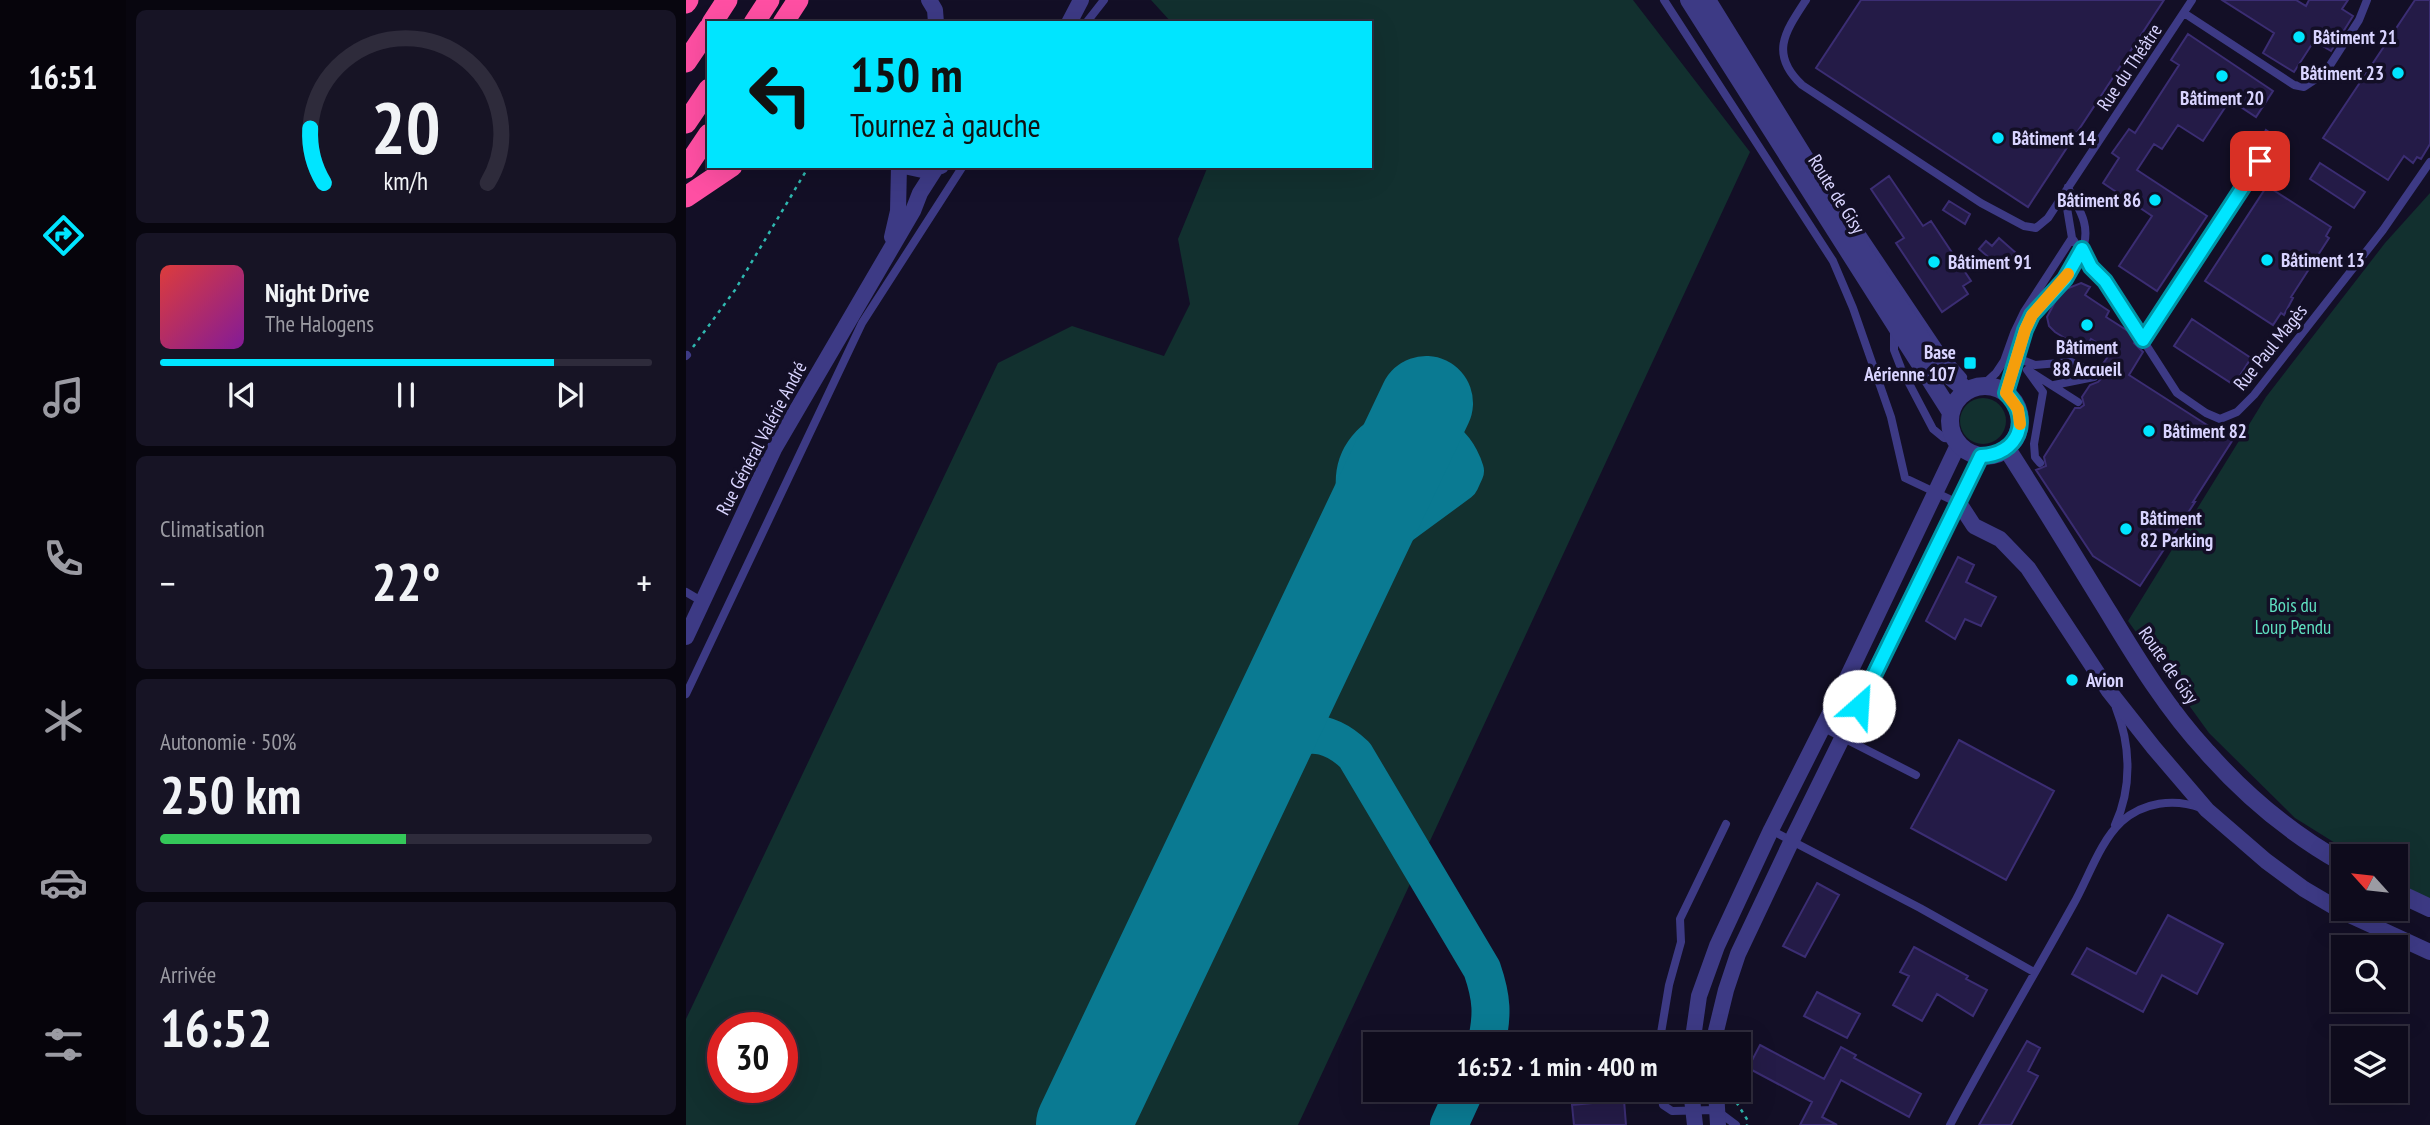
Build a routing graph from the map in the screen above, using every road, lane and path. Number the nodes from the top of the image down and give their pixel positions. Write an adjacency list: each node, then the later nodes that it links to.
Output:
1 (727, 0): 17 (highway)
2 (769, 0): 18 (highway)
3 (798, 0): 19 (highway)
4 (811, 0): 20 (highway)
5 (923, 0): 21 (street)
6 (929, 0): 22 (street)
7 (1081, 0): 23 (street)
8 (1104, 0): 24 (lane)
9 (1664, 0): 60 (lane)
10 (1689, 0): 45 (street, Route de Gisy)
11 (1707, 0): 52 (street, Route de Gisy)
12 (1716, 0): 52 (lane)
13 (1806, 0): 40 (lane)
14 (2192, 0): 16 (lane, Rue du Théâtre)
15 (2367, 0): 16 (lane)
16 (2184, 13): 40 (lane, Rue du Théâtre)
17 (713, 21)
18 (755, 21)
19 (784, 21)
20 (799, 21)
21 (925, 21)
22 (936, 21)
23 (1070, 21)
24 (1088, 21)
25 (707, 31): 26 (highway)
26 (686, 62)
27 (707, 92): 28 (highway)
28 (686, 123)
29 (707, 137): 32 (highway)
30 (2260, 161): 46 (lane)
31 (2430, 162): 46 (lane, Rue Paul Magès)
32 (686, 168)
33 (729, 168): 41 (highway)
34 (808, 168): 47 (path)
35 (901, 168): 44 (street, Rue Général Valérie André)
36 (912, 168): 37 (street)
37 (936, 168)
38 (938, 168): 44 (street, Rue Général Valérie André)
39 (961, 168): 66 (lane)
40 (2068, 187): 42 (lane); 43 (lane)
41 (686, 197)
42 (2072, 238): 43 (lane, Rue Paul Magès); 48 (lane)
43 (2082, 249): 46 (lane, Rue Paul Magès); 49 (lane)
44 (882, 264): 63 (street, Rue Général Valérie André)
45 (1894, 324): 55 (street, Route de Gisy); 56 (lane)
46 (2143, 340)
47 (686, 356)
48 (2004, 361): 49 (lane); 52 (lane)
49 (2016, 362): 50 (lane); 51 (lane); 53 (lane)
50 (2027, 370): 51 (lane); 59 (lane)
51 (2053, 385): 54 (lane)
52 (1974, 388): 53 (street); 55 (street)
53 (2006, 393): 57 (street)
54 (2078, 402)
55 (1950, 411): 56 (street)
56 (1956, 442): 58 (street); 60 (street)
57 (2007, 449): 58 (street); 75 (street, Route de Gisy)
58 (1981, 456): 61 (street)
59 (2040, 463)
60 (1935, 493): 61 (lane); 67 (street)
61 (1959, 503): 65 (street); 68 (street)
62 (686, 592): 63 (lane)
63 (703, 602): 64 (street, Rue Général Valérie André)
64 (686, 637)
65 (2109, 691): 70 (street); 73 (lane)
66 (686, 694)
67 (1822, 727): 68 (lane); 72 (street)
68 (1843, 738): 69 (lane); 74 (street)
69 (1916, 775)
70 (2207, 810): 73 (lane); 78 (street)
71 (1726, 824): 80 (lane)
72 (1771, 830): 74 (lane); 81 (street)
73 (2111, 834): 79 (lane)
74 (1792, 840): 79 (lane); 82 (street)
75 (2331, 856)
76 (2408, 898): 77 (street)
77 (2430, 908)
78 (2430, 952)
79 (2034, 972): 89 (lane)
80 (1660, 1032)
81 (1694, 1032)
82 (1717, 1032)
83 (1662, 1102): 85 (lane)
84 (1736, 1102): 88 (path)
85 (1694, 1118): 86 (lane)
86 (1717, 1118): 87 (lane)
87 (1736, 1125)
88 (1747, 1125)
89 (1950, 1125)

